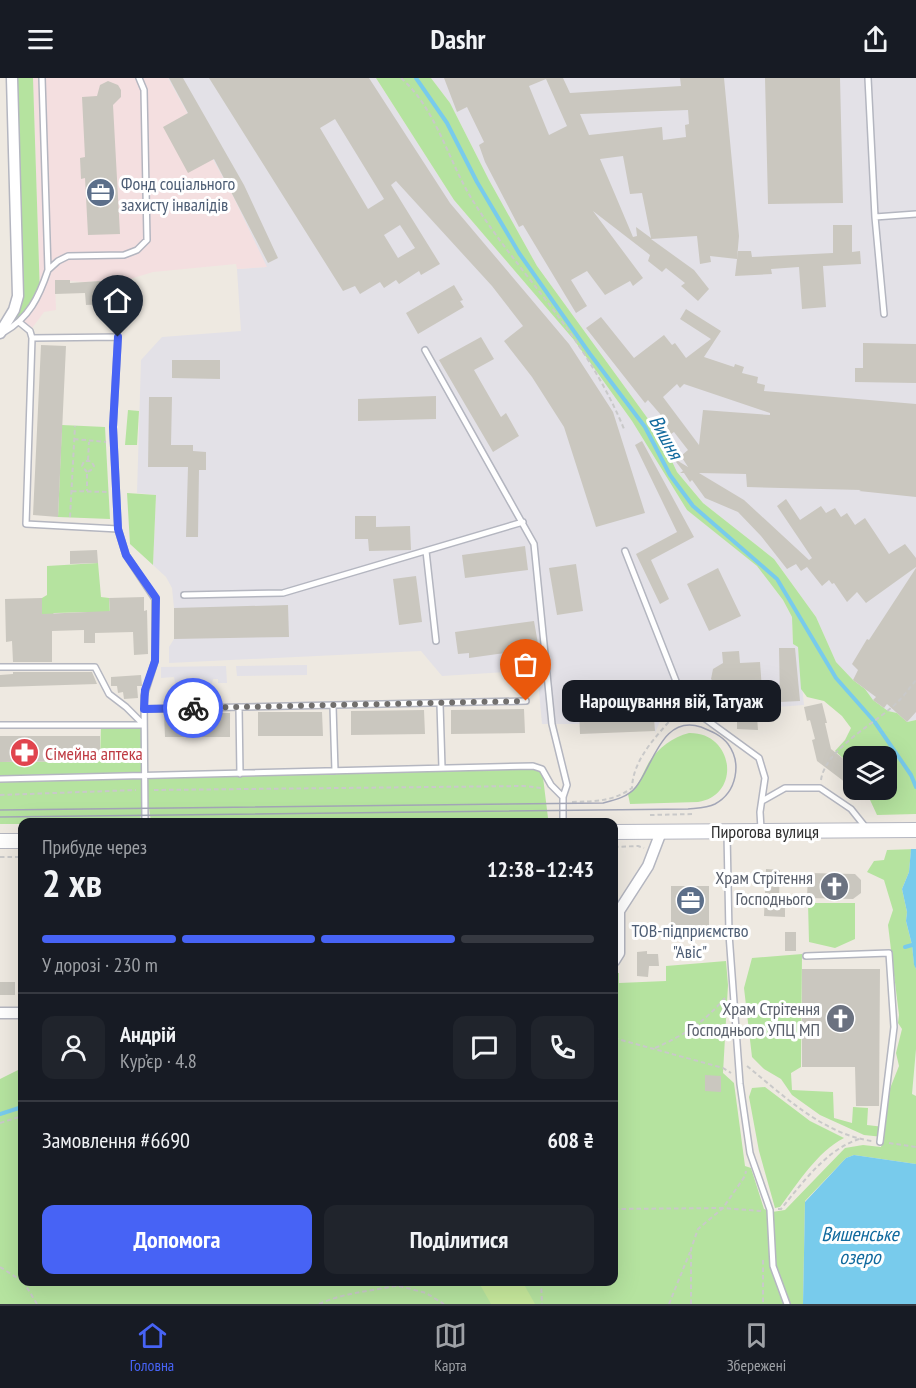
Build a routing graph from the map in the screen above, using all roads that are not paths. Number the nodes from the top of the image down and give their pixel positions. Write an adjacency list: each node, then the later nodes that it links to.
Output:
1 (12, 78): 10 (street)
2 (42, 78): 7 (lane)
3 (139, 78): 7 (lane)
4 (868, 78): 6 (lane)
5 (916, 214): 6 (lane)
6 (875, 217): 8 (lane)
7 (48, 270): 9 (lane)
8 (884, 314)
9 (19, 322): 10 (lane); 11 (lane)
10 (0, 334)
11 (32, 338): 14 (lane); 14 (lane)
12 (425, 350): 13 (lane)
13 (523, 522): 15 (lane); 32 (lane)
14 (118, 529): 24 (lane)
15 (426, 550): 17 (lane); 18 (lane)
16 (625, 551): 33 (lane)
17 (184, 595)
18 (436, 641)
19 (0, 667): 26 (lane)
20 (526, 701): 21 (lane)
21 (440, 704): 22 (lane); 27 (lane)
22 (333, 706): 23 (lane); 28 (lane)
23 (239, 707): 24 (lane); 29 (lane)
24 (144, 709): 26 (lane)
25 (0, 725): 26 (lane)
26 (144, 725): 30 (lane)
27 (442, 768): 28 (lane); 32 (lane)
28 (335, 771): 29 (lane)
29 (240, 774): 30 (lane)
30 (146, 776): 31 (lane); 34 (lane)
31 (0, 779)
32 (562, 800): 35 (lane)
33 (762, 801): 36 (lane); 39 (lane)
34 (145, 818)
35 (563, 818)
36 (873, 830): 37 (main road, Пирогова вулиця); 39 (main road, Пирогова вулиця)
37 (916, 830)
38 (727, 831): 39 (main road, Пирогова вулиця); 41 (main road, Пирогова вулиця); 49 (lane)
39 (761, 831)
40 (618, 832): 41 (main road, Пирогова вулиця)
41 (661, 832): 44 (street)
42 (0, 841): 43 (main road)
43 (18, 841)
44 (618, 955)
45 (806, 956): 48 (lane)
46 (0, 1013): 47 (street)
47 (18, 1013)
48 (880, 1142)
49 (787, 1304)

